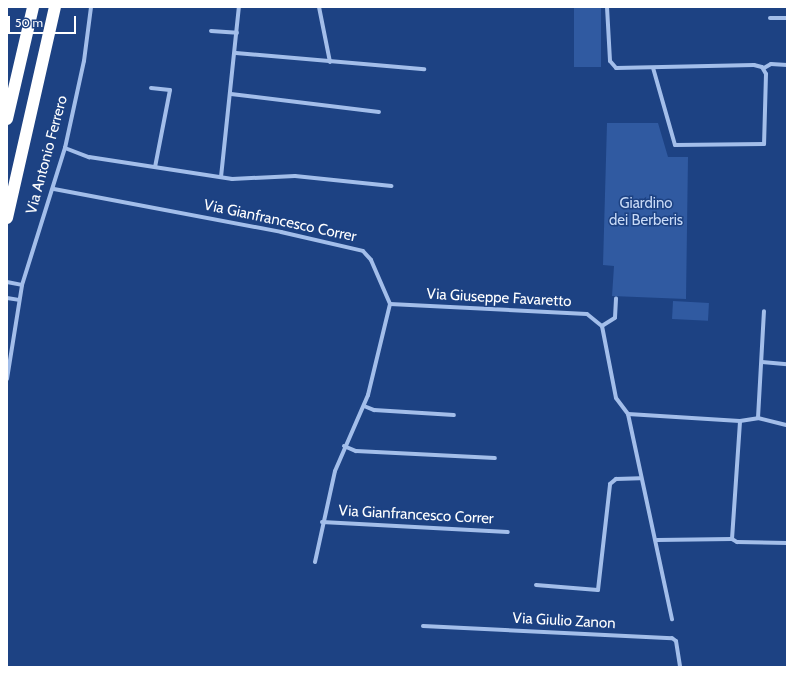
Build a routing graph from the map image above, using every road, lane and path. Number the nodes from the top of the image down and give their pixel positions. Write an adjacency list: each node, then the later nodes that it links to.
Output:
1 (33, 7): 20 (highway)
2 (55, 7): 26 (highway)
3 (91, 7): 21 (street, Via Antonio Ferrero)
4 (239, 7): 10 (street)
5 (318, 7): 12 (street)
6 (607, 7): 14 (street)
7 (770, 18): 8 (street)
8 (787, 18)
9 (211, 31): 10 (street)
10 (237, 33): 11 (street)
11 (236, 52): 12 (street); 18 (street)
12 (330, 62): 16 (street)
13 (787, 65): 15 (street)
14 (653, 68): 15 (street); 15 (street)
15 (764, 68)
16 (424, 69)
17 (151, 88): 22 (street)
18 (231, 94): 19 (street); 23 (street)
19 (379, 112)
20 (7, 119)
21 (64, 148): 22 (street); 25 (street, Via Antonio Ferrero)
22 (155, 167): 23 (street)
23 (220, 177): 24 (street)
24 (391, 186)
25 (54, 189): 28 (street, Via Antonio Ferrero); 32 (street, Via Gianfrancesco Correr)
26 (7, 218)
27 (7, 282): 28 (street)
28 (22, 285): 31 (street, Via Antonio Ferrero)
29 (7, 298): 31 (street)
30 (616, 299): 34 (street)
31 (19, 300): 37 (street, Via Antonio Ferrero)
32 (390, 304): 34 (street, Via Giuseppe Favaretto); 38 (street, Via Gianfrancesco Correr)
33 (764, 311): 35 (street)
34 (602, 326): 39 (street)
35 (762, 362): 36 (street); 41 (street)
36 (787, 364)
37 (7, 379)
38 (364, 406): 40 (street); 44 (street, Via Gianfrancesco Correr)
39 (628, 414): 42 (street); 46 (street)
40 (454, 415)
41 (758, 418): 42 (street); 43 (street)
42 (740, 421): 49 (street)
43 (787, 424)
44 (344, 446): 45 (street); 47 (street, Via Gianfrancesco Correr)
45 (495, 458)
46 (640, 478): 50 (street); 53 (street)
47 (322, 522): 48 (street, Via Gianfrancesco Correr); 52 (street, Via Gianfrancesco Correr)
48 (508, 532)
49 (732, 539): 50 (street); 51 (street)
50 (657, 540): 54 (street)
51 (787, 544)
52 (315, 562)
53 (536, 586)
54 (672, 619)
55 (423, 626): 56 (street, Via Giulio Zanon)
56 (680, 667)

